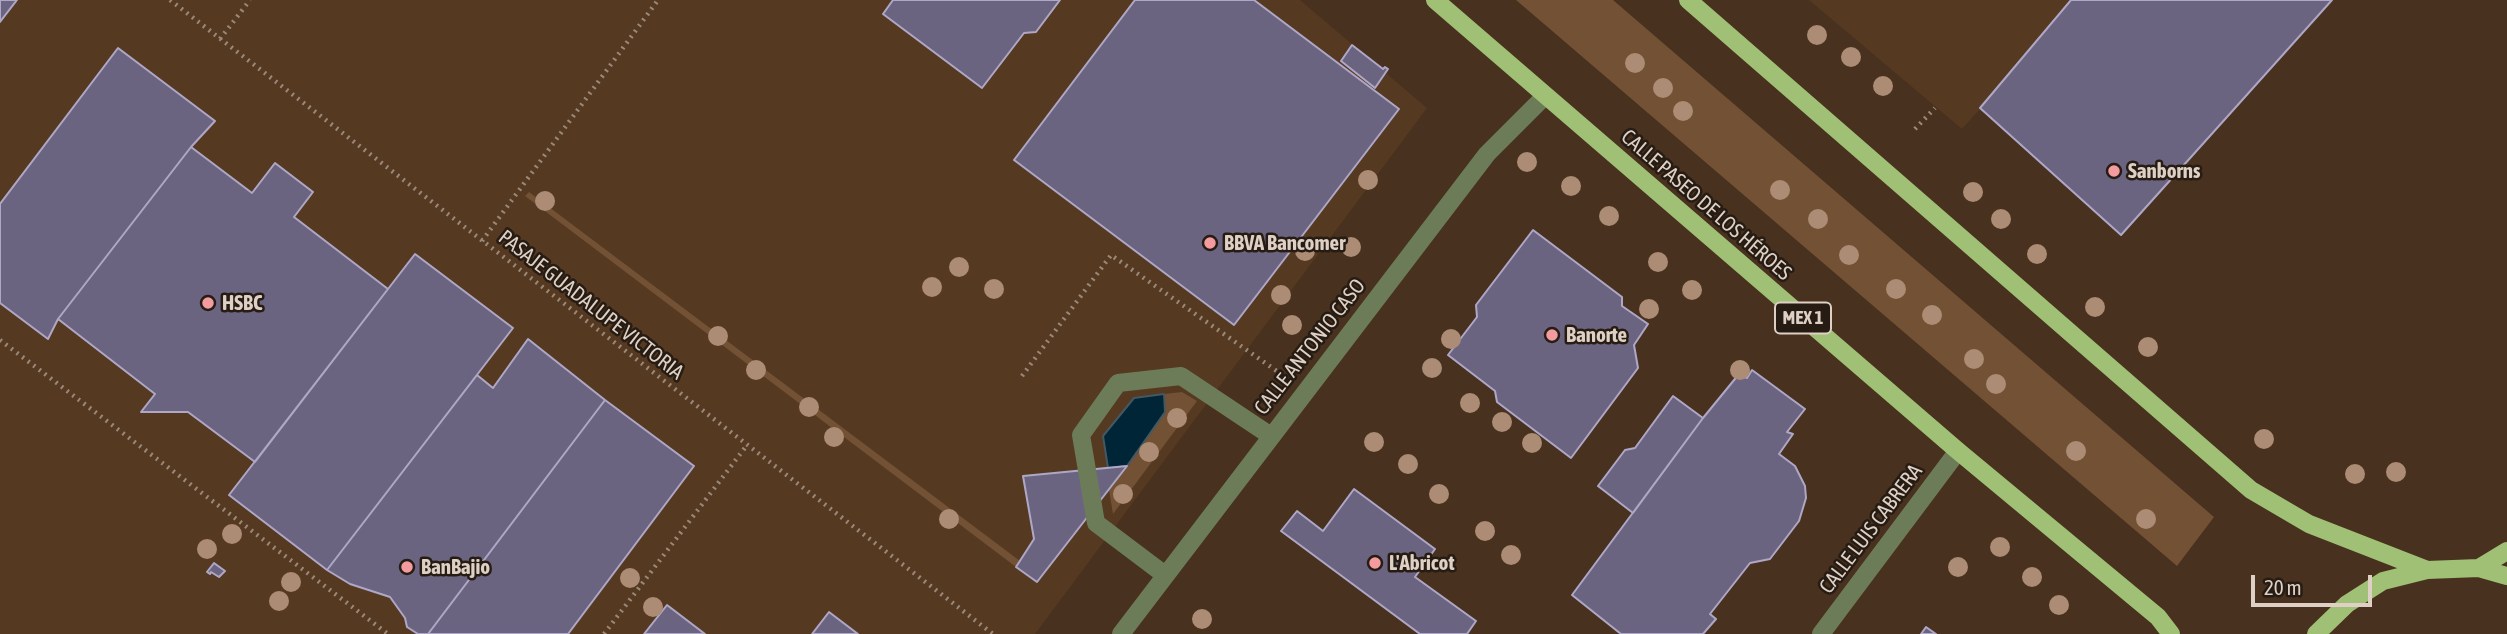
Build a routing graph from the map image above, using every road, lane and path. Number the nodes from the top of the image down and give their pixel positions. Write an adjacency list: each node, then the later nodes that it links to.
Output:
1 (170, 0): 6 (path, PASAJE GUADALUPE VICTORIA)
2 (250, 0): 6 (path)
3 (658, 0): 10 (path)
4 (1435, 0): 7 (main road, CALLE PASEO DE LOS HÉROES / MEX 1)
5 (1688, 0): 19 (main road)
6 (220, 39): 10 (path, PASAJE GUADALUPE VICTORIA)
7 (1545, 96): 13 (street, CALLE ANTONIO CASO); 16 (main road, CALLE PASEO DE LOS HÉROES / MEX 1)
8 (1935, 108): 9 (path)
9 (1915, 129)
10 (482, 241): 15 (path, PASAJE GUADALUPE VICTORIA)
11 (0, 340): 22 (path)
12 (1022, 376): 13 (path)
13 (1305, 391): 14 (street, CALLE ANTONIO CASO)
14 (1270, 436): 20 (street, CALLE ANTONIO CASO); 20 (street)
15 (747, 444): 23 (path); 24 (path, PASAJE GUADALUPE VICTORIA)
16 (1958, 451): 26 (street, CALLE LUIS CABRERA); 27 (main road, CALLE PASEO DE LOS HÉROES / MEX 1)
17 (2507, 551): 18 (main road)
18 (2479, 568): 19 (main road); 21 (main road)
19 (2427, 570): 28 (main road)
20 (1165, 575): 25 (street, CALLE ANTONIO CASO)
21 (2507, 576)
22 (388, 634)
23 (604, 634)
24 (993, 634)
25 (1121, 634)
26 (1821, 634)
27 (2171, 634)
28 (2316, 634)

